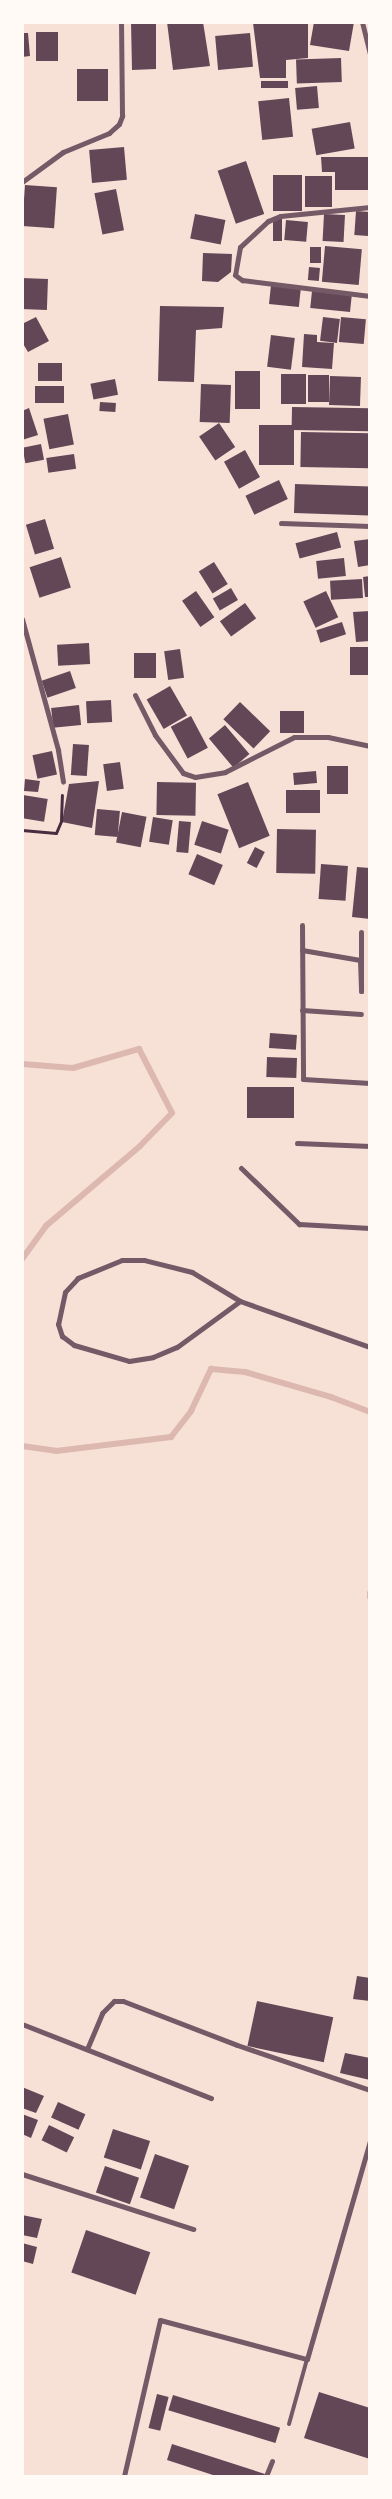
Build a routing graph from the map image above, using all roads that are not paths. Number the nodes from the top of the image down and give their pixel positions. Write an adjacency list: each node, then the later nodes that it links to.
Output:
1 (121, 22): 4 (street)
2 (362, 22): 3 (street)
3 (370, 54)
4 (22, 182)
5 (370, 207): 6 (street)
6 (370, 296)
7 (282, 523): 8 (street)
8 (370, 526)
9 (22, 619): 12 (street)
10 (135, 695): 11 (street)
11 (370, 746)
12 (63, 782)
13 (302, 925): 15 (street)
14 (361, 932): 15 (street)
15 (302, 950): 16 (street)
16 (302, 1010): 17 (street); 18 (street)
17 (361, 1014)
18 (370, 1083)
19 (297, 1143): 20 (street)
20 (370, 1146)
21 (241, 1168): 22 (street)
22 (370, 1228)
23 (240, 1301): 23 (street); 24 (street)
24 (370, 1347)
25 (22, 2024): 26 (street)
26 (87, 2049): 27 (street); 28 (street)
27 (370, 2090)
28 (211, 2098)
29 (370, 2141): 32 (street)
30 (22, 2174): 31 (street)
31 (192, 2229)
32 (308, 2359): 33 (lane); 35 (street)
33 (289, 2424)
34 (272, 2461): 36 (street)
35 (124, 2476)
36 (266, 2476)

